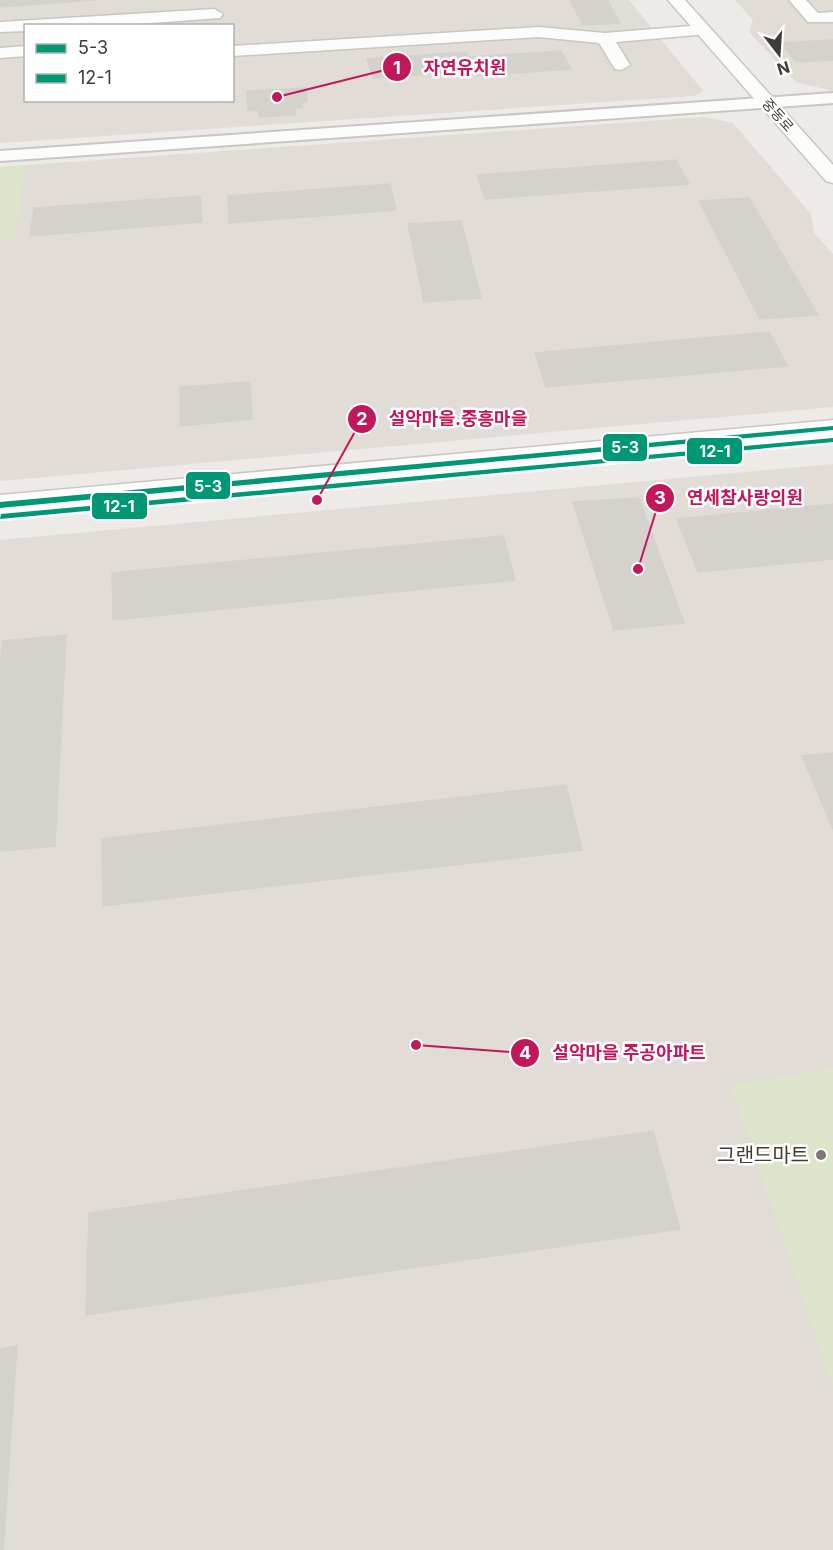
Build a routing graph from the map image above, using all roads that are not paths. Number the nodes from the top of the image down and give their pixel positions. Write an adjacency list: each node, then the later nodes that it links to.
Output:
1 (676, 0): 10 (street, 중동로)
2 (797, 0): 4 (street)
3 (214, 13): 5 (street)
4 (833, 17)
5 (166, 21): 6 (street)
6 (83, 24)
7 (292, 25): 12 (street)
8 (24, 26): 9 (street)
9 (0, 27)
10 (702, 30): 11 (street); 18 (street, 중동로)
11 (605, 38): 12 (street); 16 (street)
12 (297, 47): 14 (street)
13 (24, 51): 15 (street)
14 (234, 51)
15 (0, 53)
16 (621, 65)
17 (833, 98): 18 (street)
18 (767, 102): 19 (street); 20 (street, 중동로)
19 (0, 156)
20 (833, 177)
21 (833, 428): 22 (street)
22 (0, 505)

